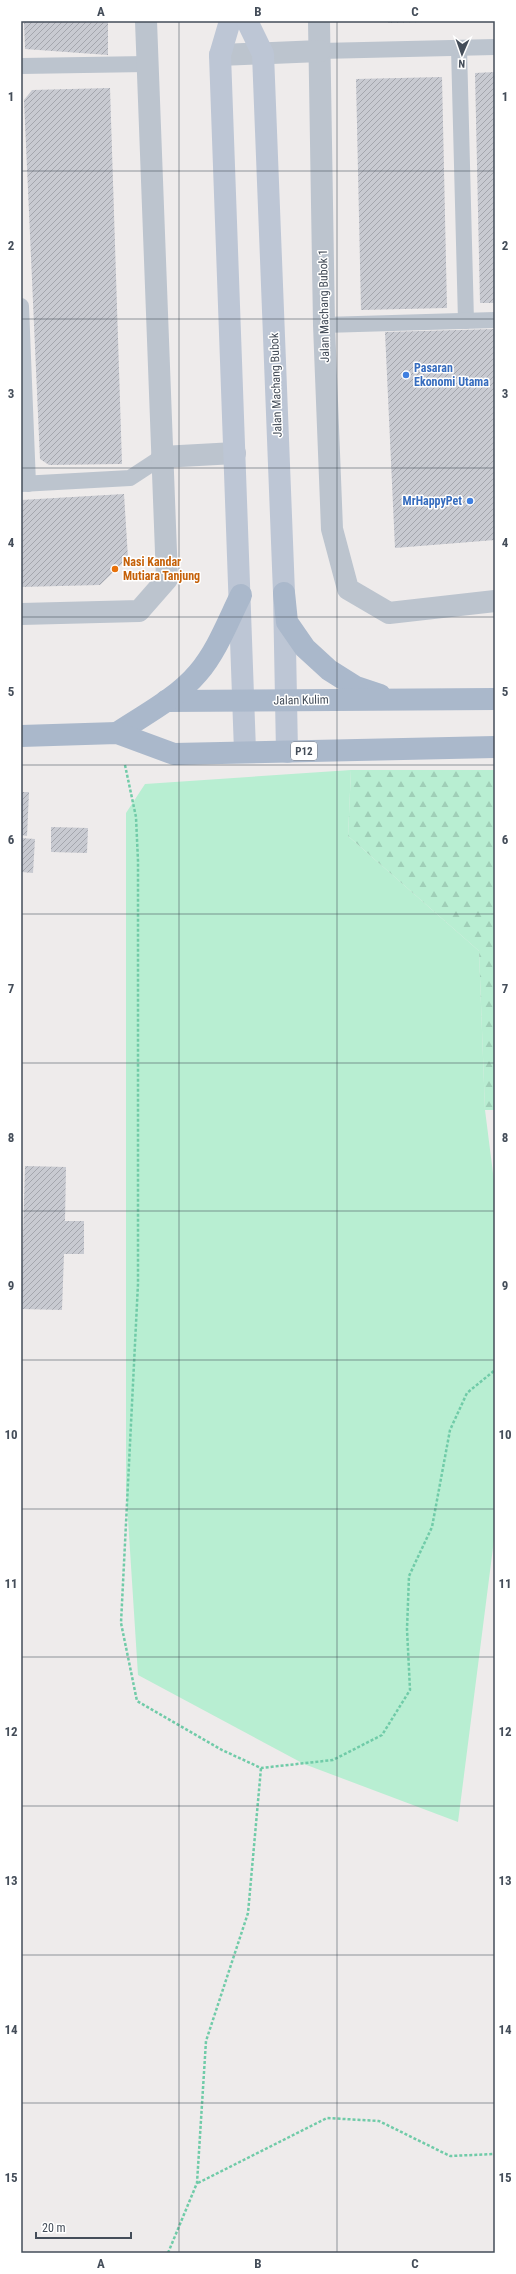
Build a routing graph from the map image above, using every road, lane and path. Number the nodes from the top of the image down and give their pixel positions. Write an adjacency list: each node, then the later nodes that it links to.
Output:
1 (146, 21): 10 (street)
2 (230, 21): 9 (main road)
3 (247, 21): 8 (main road, Jalan Machang Bubok)
4 (319, 21): 7 (street, Jalan Machang Bubok 1)
5 (495, 47): 6 (lane)
6 (459, 48): 7 (lane); 14 (lane)
7 (320, 51): 8 (street); 15 (street, Jalan Machang Bubok 1)
8 (263, 54): 9 (street); 19 (main road, Jalan Machang Bubok)
9 (220, 55): 16 (main road)
10 (147, 64): 11 (lane); 17 (street)
11 (21, 66)
12 (21, 306): 18 (lane)
13 (495, 320): 14 (lane)
14 (466, 321): 15 (lane)
15 (324, 325): 21 (street, Jalan Machang Bubok 1)
16 (236, 453): 17 (street); 20 (main road)
17 (162, 457): 18 (lane); 22 (street)
18 (24, 484)
19 (284, 592): 23 (main road, Jalan Machang Bubok); 24 (main road)
20 (241, 595): 26 (main road); 27 (main road)
21 (495, 601)
22 (21, 614)
23 (286, 700): 24 (main road, Jalan Kulim); 27 (main road, Jalan Kulim); 32 (main road, Jalan Machang Bubok)
24 (392, 700): 25 (main road, Jalan Kulim)
25 (495, 700)
26 (166, 701): 27 (main road, Jalan Kulim); 28 (main road)
27 (245, 702): 31 (main road)
28 (118, 733): 29 (main road, P12); 31 (main road, P12); 34 (path)
29 (21, 736)
30 (495, 747): 32 (main road, P12)
31 (245, 751): 32 (main road, P12)
32 (287, 752)
33 (495, 1370): 34 (path)
34 (261, 1768): 36 (path)
35 (495, 2154): 36 (path)
36 (197, 2183): 37 (path)
37 (168, 2253)

